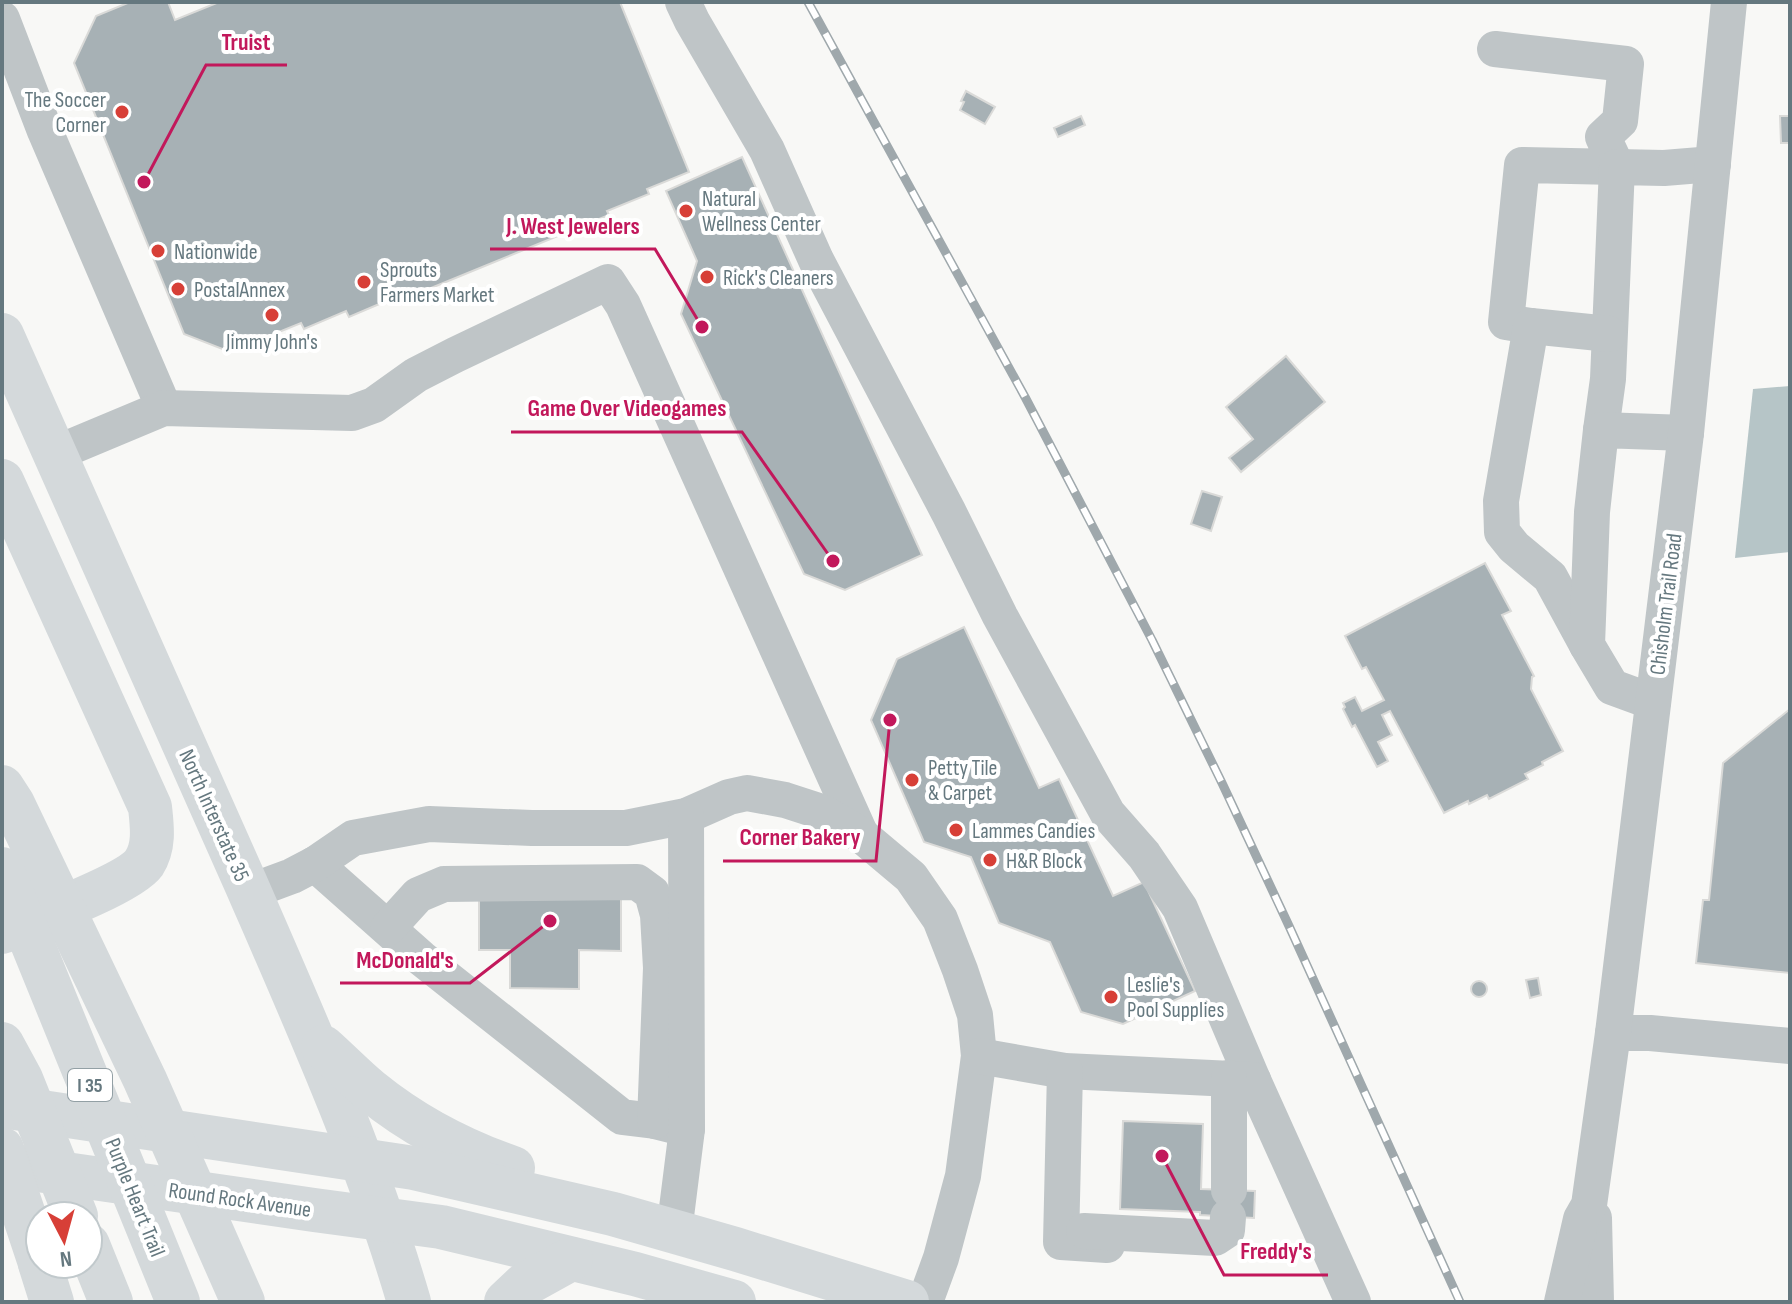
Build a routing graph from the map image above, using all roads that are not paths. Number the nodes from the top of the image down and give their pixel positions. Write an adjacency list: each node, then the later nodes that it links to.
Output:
1 (683, 2): 31 (street)
2 (1729, 2): 5 (street, Chisholm Trail Road)
3 (2, 19): 10 (street)
4 (1495, 49): 6 (street)
5 (1713, 164): 6 (street); 12 (street, Chisholm Trail Road)
6 (1617, 167): 7 (street); 8 (street)
7 (1531, 326): 8 (street); 15 (street)
8 (1609, 334): 11 (street)
9 (2, 335): 13 (main road, North Interstate 35)
10 (164, 408): 13 (street); 19 (street)
11 (1601, 430): 12 (street); 15 (street)
12 (1686, 433): 16 (street, Chisholm Trail Road)
13 (54, 454): 22 (main road, North Interstate 35)
14 (2, 481): 24 (main road)
15 (1587, 645): 16 (street)
16 (1653, 702): 25 (street, Chisholm Trail Road)
17 (2, 787): 51 (main road)
18 (686, 816): 19 (street); 20 (street); 33 (street)
19 (861, 835): 29 (street)
20 (315, 864): 22 (street); 23 (street)
21 (2, 869): 50 (main road, Purple Heart Trail / I 35)
22 (249, 892): 26 (main road, North Interstate 35)
23 (388, 928): 33 (street); 33 (street)
24 (2, 932)
25 (1613, 1033): 28 (street); 38 (street, Chisholm Trail Road)
26 (314, 1039): 35 (main road, North Interstate 35); 39 (main road)
27 (2, 1044): 37 (main road)
28 (1790, 1046)
29 (979, 1056): 30 (street); 56 (street)
30 (1065, 1071): 31 (street); 42 (street)
31 (1241, 1079): 42 (street); 57 (street)
32 (2, 1106): 35 (main road)
33 (671, 1125): 43 (street)
34 (2, 1149): 40 (main road)
35 (363, 1160): 39 (main road); 41 (main road, North Interstate 35)
36 (2, 1164): 41 (main road, Round Rock Avenue)
37 (70, 1200)
38 (1589, 1205): 58 (street, Chisholm Trail Road); 59 (street, Chisholm Trail Road)
39 (613, 1214): 43 (main road)
40 (24, 1215)
41 (383, 1220): 45 (main road, Round Rock Avenue); 52 (main road, North Interstate 35)
42 (1062, 1230): 44 (street)
43 (674, 1232): 55 (main road)
44 (1107, 1245)
45 (571, 1259): 53 (main road); 54 (main road, Round Rock Avenue)
46 (45, 1280): 48 (main road)
47 (102, 1280): 49 (main road)
48 (52, 1302)
49 (111, 1302)
50 (178, 1302)
51 (243, 1302)
52 (409, 1302)
53 (506, 1302)
54 (734, 1302)
55 (907, 1302)
56 (925, 1302)
57 (1354, 1302)
58 (1562, 1302)
59 (1596, 1302)

